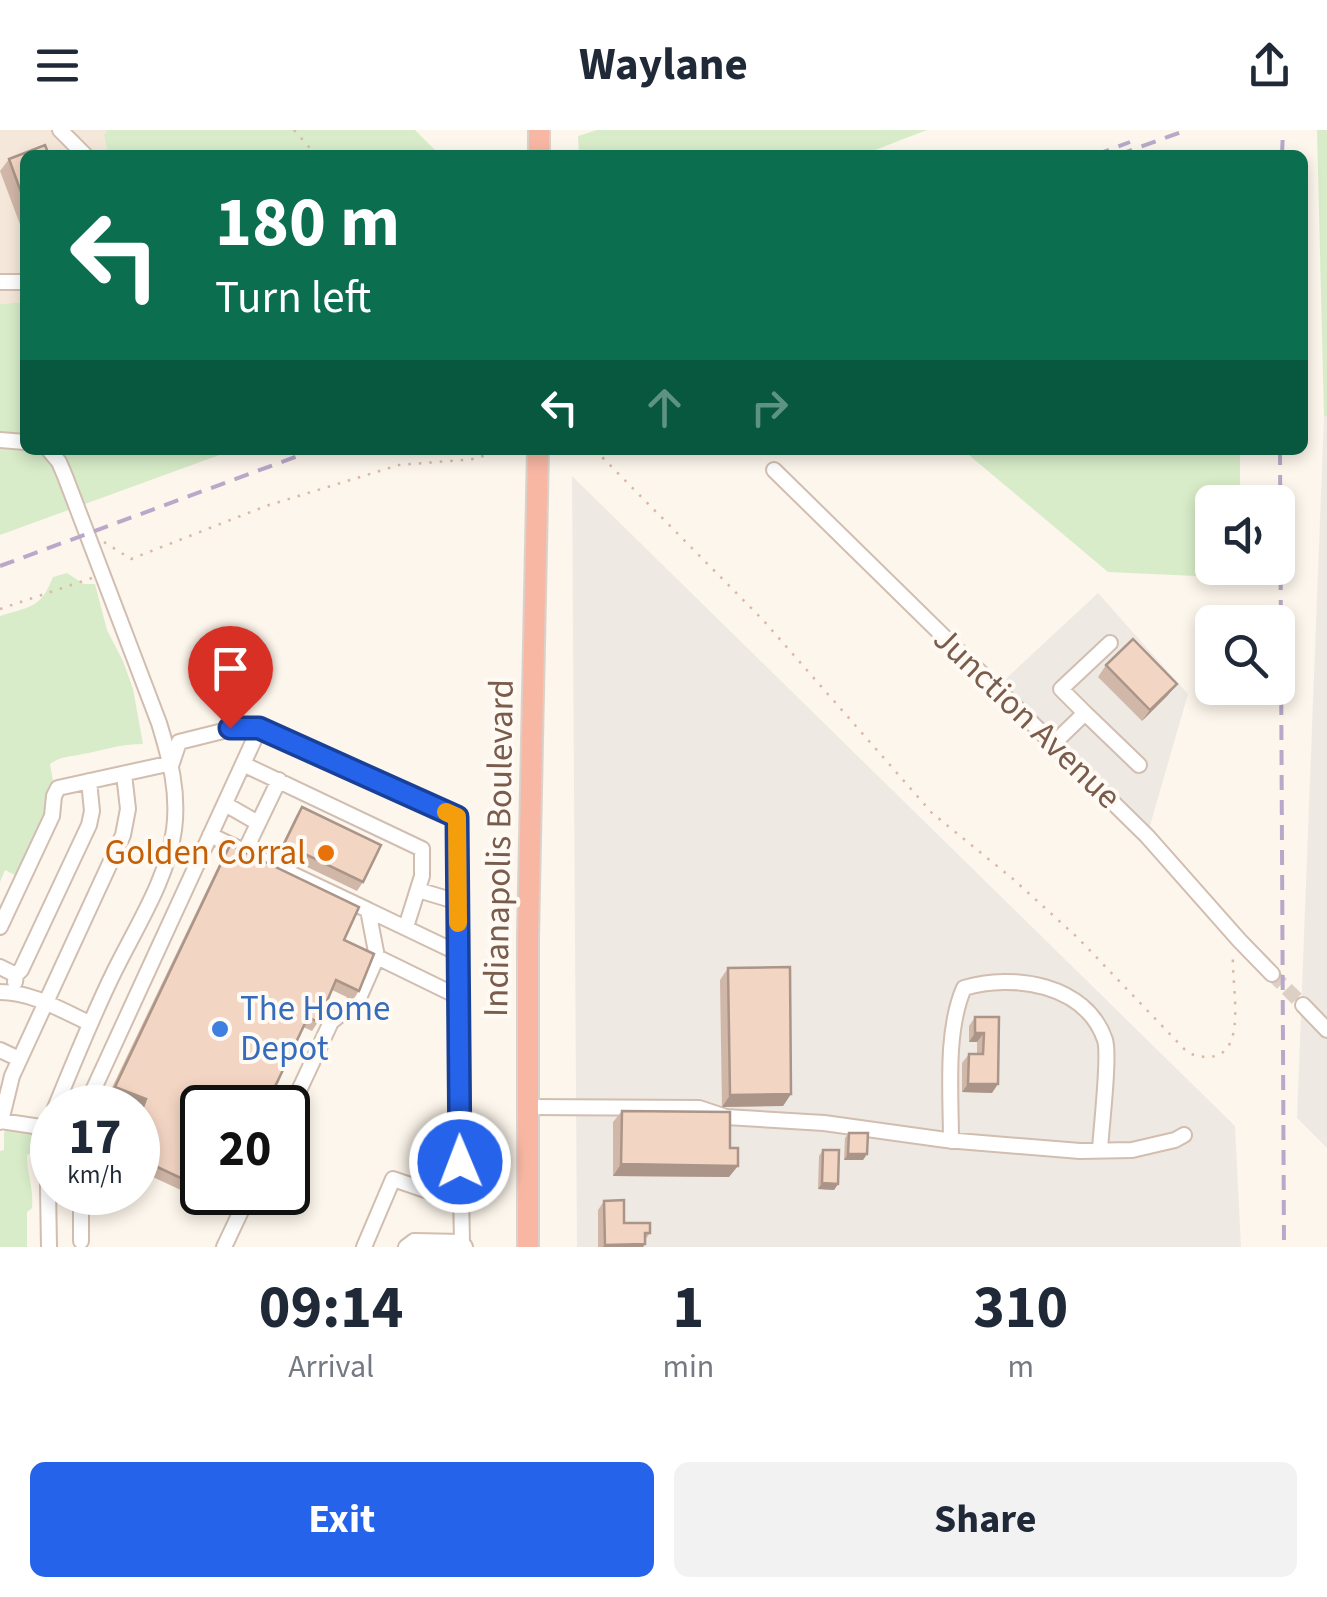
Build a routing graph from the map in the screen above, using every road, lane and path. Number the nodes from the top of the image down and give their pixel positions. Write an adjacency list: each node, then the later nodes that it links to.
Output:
1 (60, 130): 3 (street)
2 (294, 130): 4 (path)
3 (79, 150)
4 (312, 150)
5 (53, 455): 11 (street)
6 (486, 455): 10 (path)
7 (599, 455): 32 (path)
8 (538, 457): 49 (highway, Indianapolis Boulevard)
9 (774, 470): 16 (street, Junction Avenue)
10 (101, 540)
11 (103, 574): 12 (path); 17 (street)
12 (0, 609)
13 (1110, 643): 14 (street)
14 (1085, 713): 16 (street); 19 (street)
15 (259, 728): 17 (street); 18 (street); 28 (street)
16 (1054, 744): 32 (street, Junction Avenue)
17 (172, 764): 20 (street); 42 (street)
18 (243, 764): 21 (street); 23 (street)
19 (1140, 765)
20 (124, 774): 22 (street); 40 (street)
21 (279, 780): 24 (street); 27 (street)
22 (88, 781): 30 (street); 37 (street)
23 (225, 804): 24 (street); 25 (street)
24 (258, 823): 26 (street)
25 (210, 835): 26 (street); 47 (street)
26 (245, 851): 29 (street)
27 (418, 890): 28 (street); 31 (street)
28 (458, 902): 33 (street)
29 (368, 910): 31 (street); 34 (street)
30 (0, 927)
31 (406, 928): 33 (street)
32 (1239, 940): 36 (street, Junction Avenue)
33 (458, 952): 39 (street)
34 (377, 957): 39 (street); 48 (street)
35 (0, 967): 37 (street)
36 (1272, 974)
37 (16, 975): 38 (street)
38 (7, 992): 40 (street)
39 (459, 996): 55 (street)
40 (46, 1003): 42 (street); 45 (street)
41 (1302, 1006): 43 (street)
42 (89, 1023): 46 (street)
43 (1327, 1030)
44 (0, 1050): 45 (street)
45 (20, 1059): 50 (street)
46 (65, 1085)
47 (96, 1085)
48 (302, 1085)
49 (528, 1108): 53 (street); 65 (highway, Indianapolis Boulevard)
50 (0, 1121): 51 (street)
51 (30, 1122)
52 (1184, 1135): 54 (street)
53 (951, 1140): 54 (street); 54 (street)
54 (1100, 1150)
55 (461, 1193): 59 (street); 63 (street)
56 (49, 1215): 61 (street)
57 (83, 1215): 60 (street)
58 (239, 1215): 62 (street)
59 (464, 1244): 64 (street)
60 (86, 1245)
61 (49, 1247)
62 (224, 1247)
63 (364, 1247)
64 (406, 1247)
65 (528, 1247)

